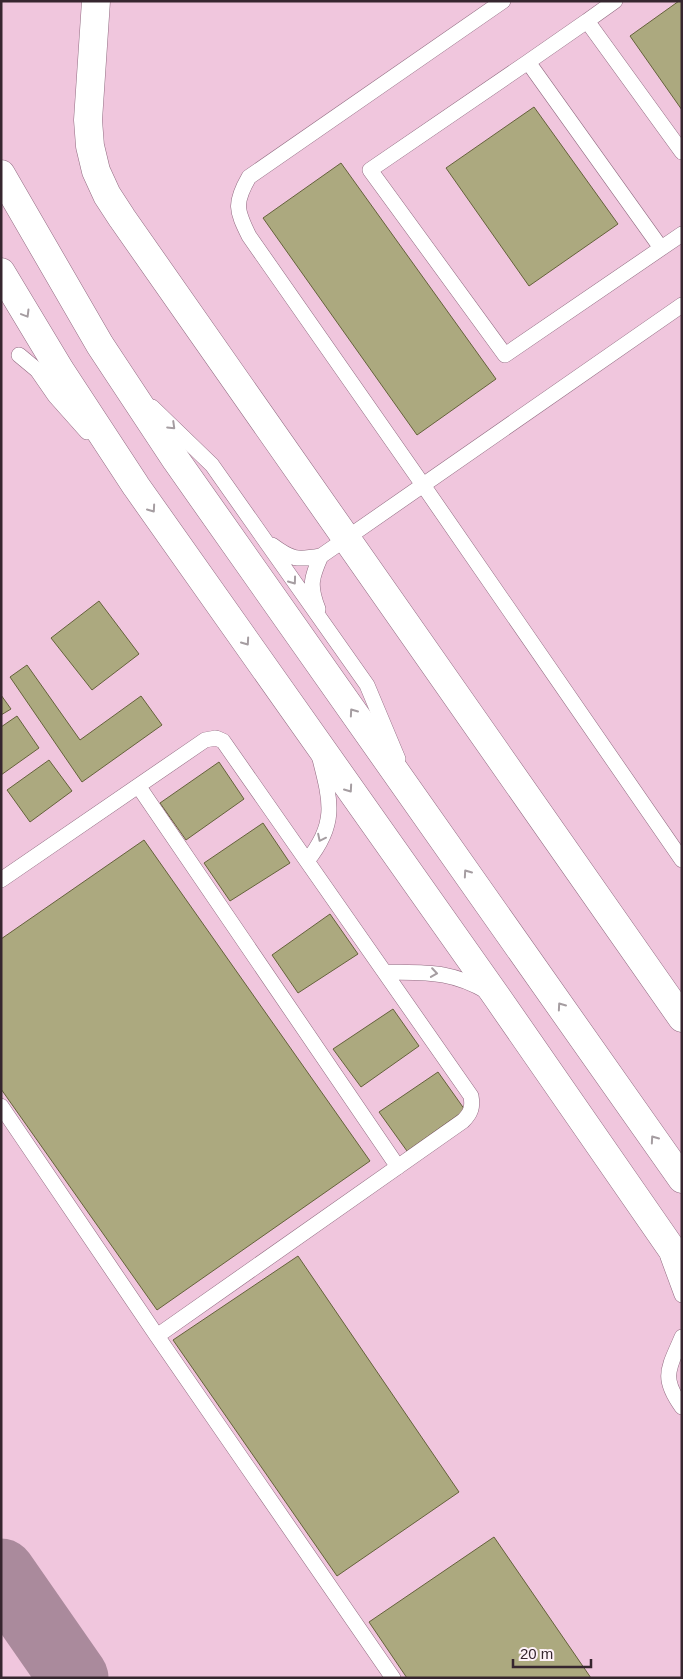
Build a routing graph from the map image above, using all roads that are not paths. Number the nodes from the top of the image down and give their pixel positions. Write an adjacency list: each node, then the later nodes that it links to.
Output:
1 (96, 1): 17 (street)
2 (502, 1): 14 (lane)
3 (615, 1): 4 (lane)
4 (587, 21): 5 (lane); 6 (lane)
5 (528, 62): 9 (lane); 9 (lane)
6 (682, 152)
7 (1, 174): 13 (street)
8 (682, 234): 9 (lane)
9 (661, 248)
10 (1, 272): 15 (street, one-way to 15)
11 (682, 305): 14 (lane)
12 (19, 355): 15 (lane)
13 (124, 380): 16 (lane, one-way to 16); 22 (street, one-way to 13)
14 (423, 485): 17 (lane); 23 (lane)
15 (136, 486): 20 (street, one-way to 20)
16 (261, 536): 18 (lane); 19 (lane, one-way to 19)
17 (347, 539): 18 (lane); 28 (street)
18 (321, 556): 19 (lane)
19 (324, 624): 22 (lane)
20 (315, 740): 24 (lane, one-way to 24); 27 (street, one-way to 27)
21 (139, 787): 24 (lane); 25 (lane); 30 (lane)
22 (415, 800): 31 (street, one-way to 22)
23 (682, 860)
24 (307, 861): 26 (lane)
25 (1, 880)
26 (385, 972): 27 (lane, one-way to 27); 30 (lane)
27 (497, 997): 32 (street)
28 (682, 1018)
29 (1, 1106): 35 (lane)
30 (398, 1167): 35 (lane)
31 (682, 1179)
32 (660, 1232): 33 (street); 34 (lane)
33 (682, 1264)
34 (682, 1295)
35 (157, 1336): 38 (lane)
36 (682, 1337): 37 (lane)
37 (682, 1407)
38 (393, 1678)

